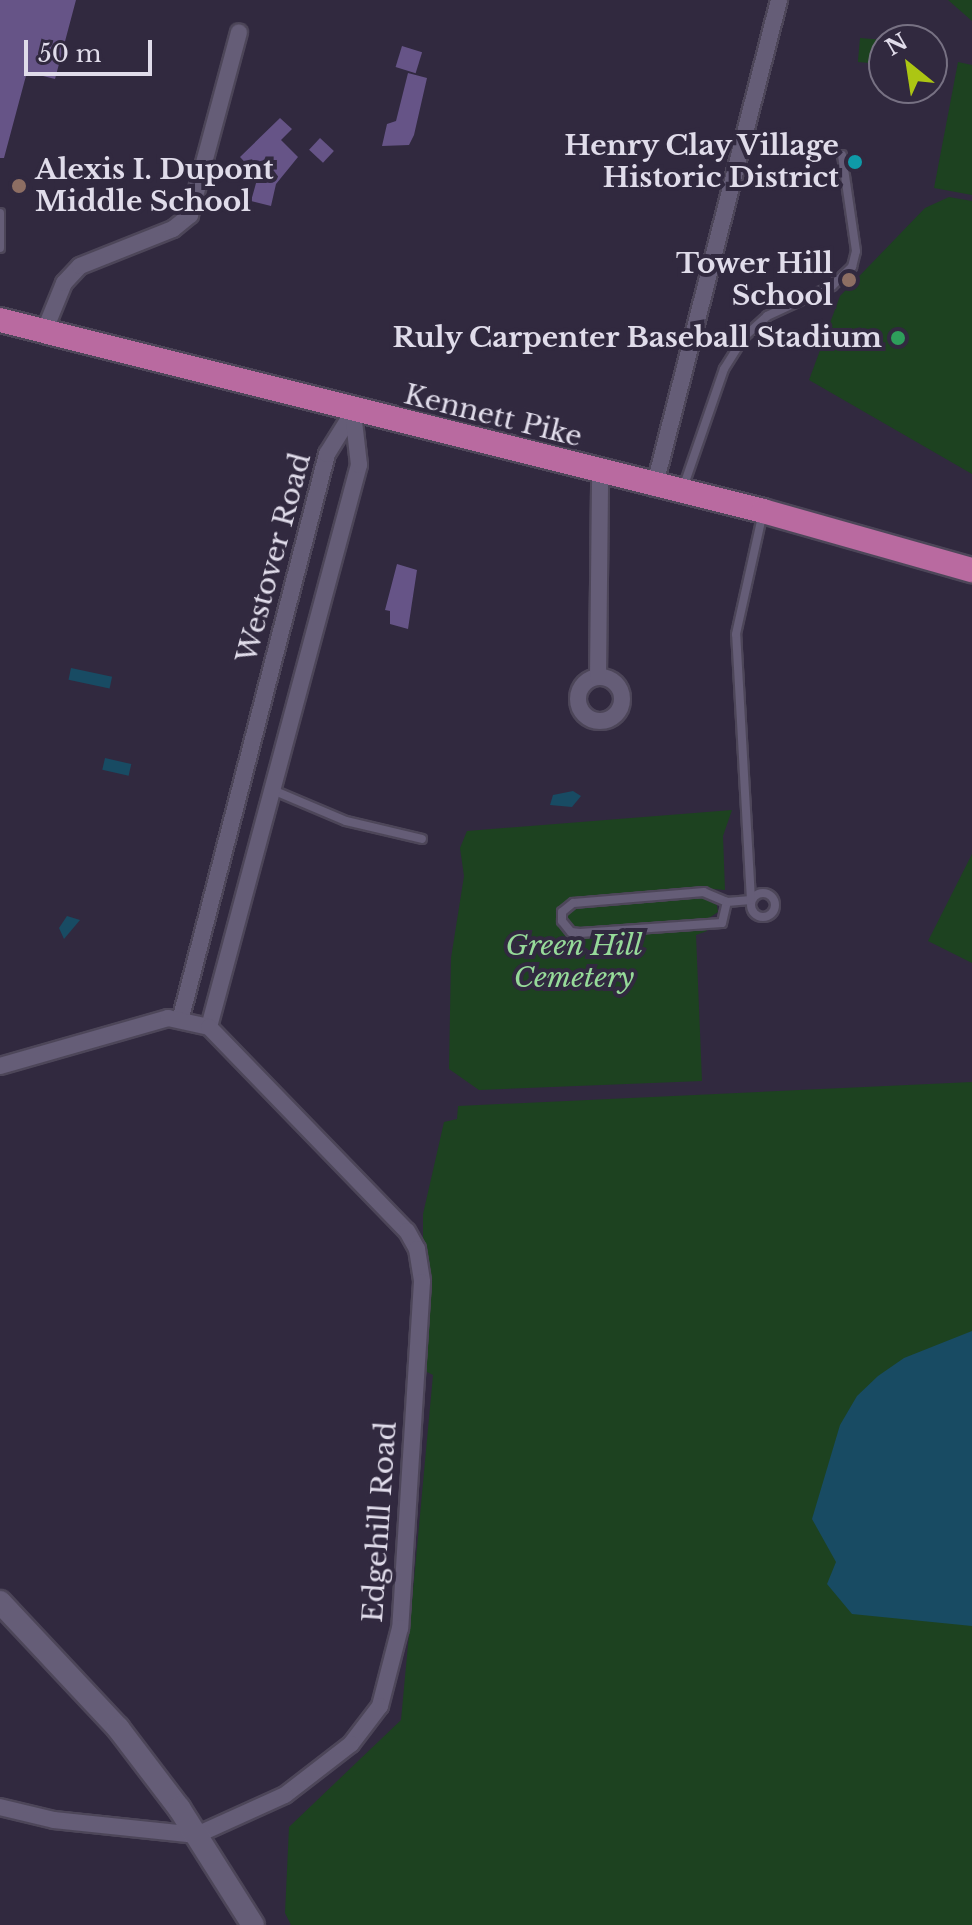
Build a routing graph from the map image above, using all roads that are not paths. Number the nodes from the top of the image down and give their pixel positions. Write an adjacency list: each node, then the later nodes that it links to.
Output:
1 (779, 0): 10 (street)
2 (239, 32): 7 (street)
3 (842, 155): 11 (lane)
4 (0, 213): 5 (lane)
5 (0, 248)
6 (0, 320): 7 (main road, Kennett Pike)
7 (44, 332): 8 (main road, Kennett Pike)
8 (353, 412): 9 (main road, Kennett Pike); 15 (street, Westover Road); 18 (street, Westover Road)
9 (600, 474): 10 (main road, Kennett Pike); 14 (street)
10 (654, 488): 11 (main road, Kennett Pike)
11 (681, 494): 12 (main road, Kennett Pike)
12 (763, 511): 13 (main road, Kennett Pike); 17 (lane)
13 (972, 570)
14 (598, 677)
15 (275, 791): 16 (lane); 19 (street, Westover Road)
16 (422, 839)
17 (727, 902): 17 (lane)
18 (181, 1017): 19 (street, Edgehill Road); 20 (street)
19 (209, 1027): 23 (street, Edgehill Road)
20 (0, 1066)
21 (0, 1602): 23 (main road)
22 (0, 1807): 23 (street)
23 (197, 1835): 24 (main road)
24 (253, 1925)

